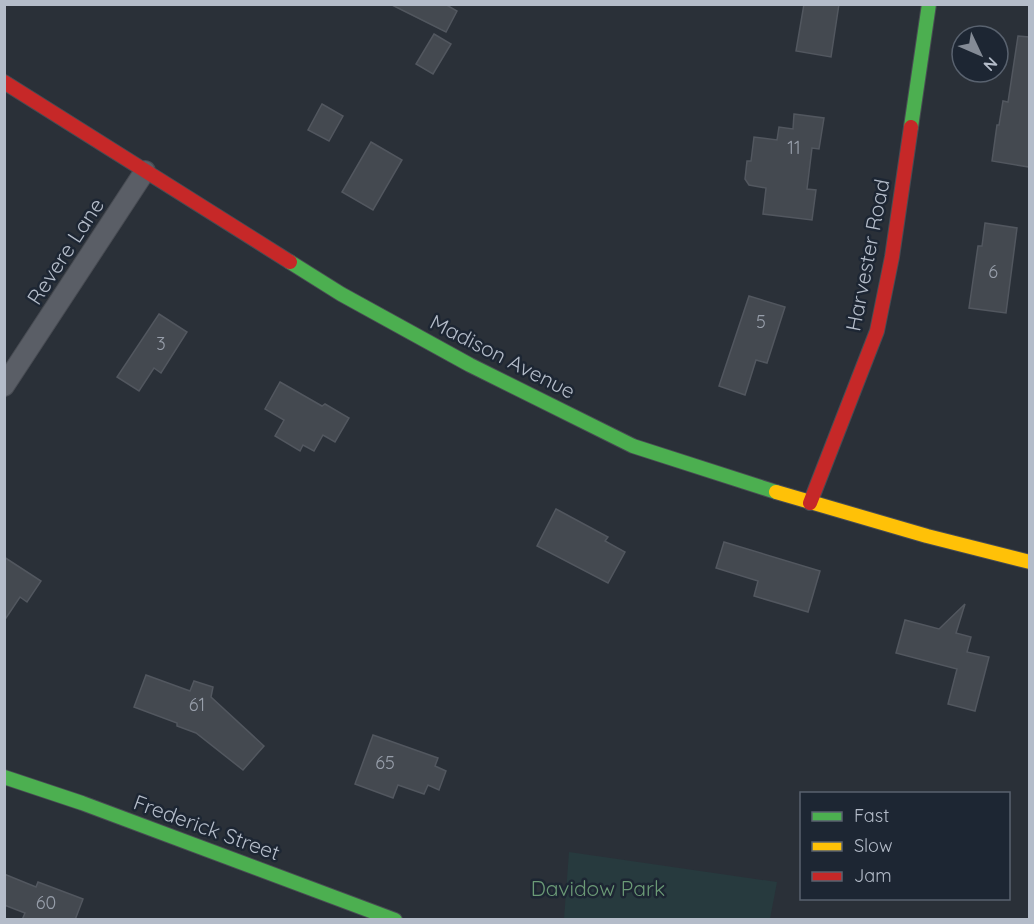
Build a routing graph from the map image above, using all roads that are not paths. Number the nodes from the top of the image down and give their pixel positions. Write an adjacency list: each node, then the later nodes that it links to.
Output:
1 (929, 4): 5 (street, Harvester Road)
2 (4, 82): 3 (street, Madison Avenue)
3 (145, 171): 4 (street, Revere Lane); 5 (street, Madison Avenue)
4 (4, 386)
5 (810, 503): 6 (street, Madison Avenue)
6 (1029, 562)
7 (4, 777): 8 (street, Frederick Street)
8 (395, 920)

